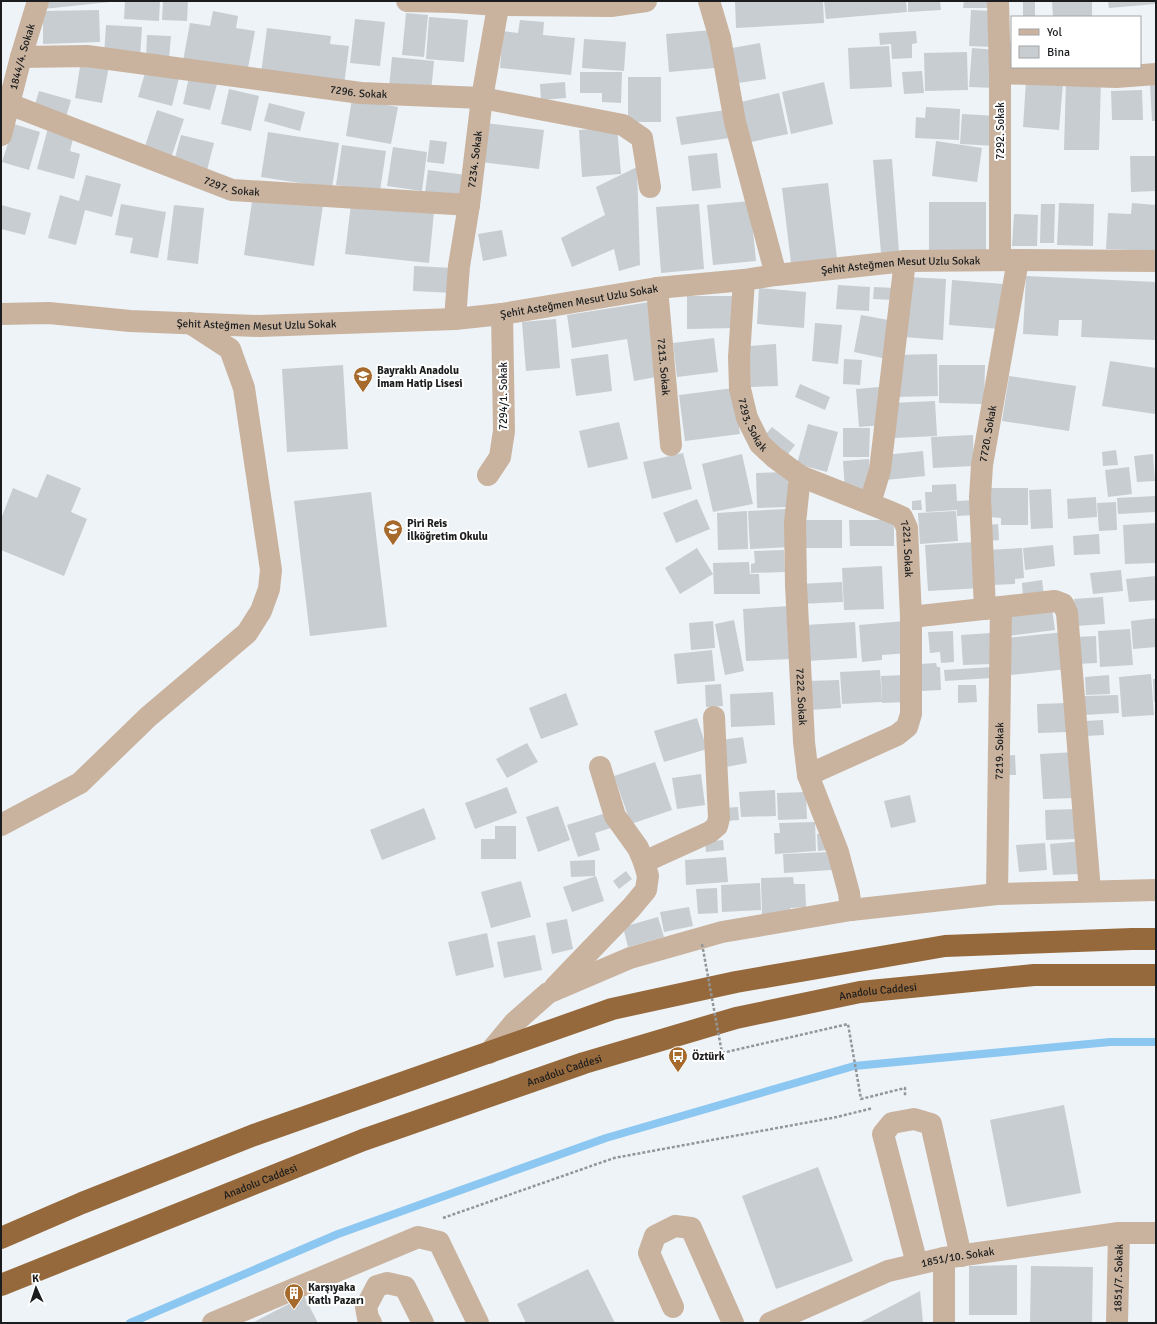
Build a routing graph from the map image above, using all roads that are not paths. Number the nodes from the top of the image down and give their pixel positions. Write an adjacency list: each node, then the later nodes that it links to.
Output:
1 (38, 1): 7 (street, 1844/4. Sokak)
2 (407, 1): 6 (street)
3 (646, 1): 6 (street)
4 (709, 1): 18 (street)
5 (998, 1): 8 (street, 7292. Sokak)
6 (499, 3): 10 (street, 7234. Sokak)
7 (21, 56): 10 (street, 7296. Sokak); 11 (street, 1844/4. Sokak)
8 (1000, 73): 9 (street); 15 (street, 7292. Sokak)
9 (1156, 74)
10 (482, 98): 13 (street, 7296. Sokak); 14 (street, 7234. Sokak)
11 (9, 104): 12 (street, 1844/4. Sokak); 14 (street, 7297. Sokak)
12 (1, 135)
13 (650, 187)
14 (469, 205): 23 (street, 7234. Sokak)
15 (1009, 260): 16 (street, Şehit Asteğmen Mesut Uzlu Sokak); 17 (street, Şehit Asteğmen Mesut Uzlu Sokak); 29 (street, 7720. Sokak)
16 (905, 261): 18 (street, Şehit Asteğmen Mesut Uzlu Sokak); 28 (street)
17 (1156, 262)
18 (776, 275): 19 (street, Şehit Asteğmen Mesut Uzlu Sokak)
19 (744, 280): 20 (street, Şehit Asteğmen Mesut Uzlu Sokak); 27 (street, 7293. Sokak)
20 (657, 288): 22 (street, Şehit Asteğmen Mesut Uzlu Sokak); 25 (street, 7213. Sokak)
21 (1, 314): 24 (street, Şehit Asteğmen Mesut Uzlu Sokak)
22 (502, 314): 23 (street, Şehit Asteğmen Mesut Uzlu Sokak); 26 (street, 7294/1. Sokak)
23 (455, 319): 24 (street, Şehit Asteğmen Mesut Uzlu Sokak)
24 (190, 323): 34 (street)
25 (671, 445)
26 (488, 475)
27 (800, 476): 28 (street, 7293. Sokak); 33 (street, 7222. Sokak)
28 (870, 503): 30 (street, 7221. Sokak)
29 (993, 608): 30 (street); 37 (street); 38 (street, 7219. Sokak)
30 (911, 617): 33 (street, 7221. Sokak)
31 (714, 717): 35 (street)
32 (600, 767): 35 (street)
33 (808, 775): 39 (street, 7222. Sokak)
34 (1, 825)
35 (644, 862): 42 (street)
36 (1156, 890): 37 (street)
37 (1090, 891): 38 (street)
38 (997, 894): 39 (street)
39 (851, 910): 42 (street)
40 (1156, 940): 43 (highway)
41 (1156, 975): 49 (highway, Anadolu Caddesi)
42 (548, 993): 43 (street)
43 (489, 1053): 46 (highway)
44 (1119, 1233): 45 (street, 1851/10. Sokak); 47 (street, 1851/10. Sokak); 58 (street, 1851/7. Sokak)
45 (1156, 1233)
46 (1, 1238)
47 (953, 1257): 48 (street, 1851/10. Sokak); 48 (street); 57 (street)
48 (917, 1264): 56 (street, 1851/10. Sokak)
49 (1, 1285)
50 (673, 1307): 55 (street)
51 (213, 1323): 54 (street)
52 (371, 1323): 53 (street)
53 (423, 1323)
54 (478, 1323)
55 (733, 1323)
56 (770, 1323)
57 (944, 1323)
58 (1117, 1323)

